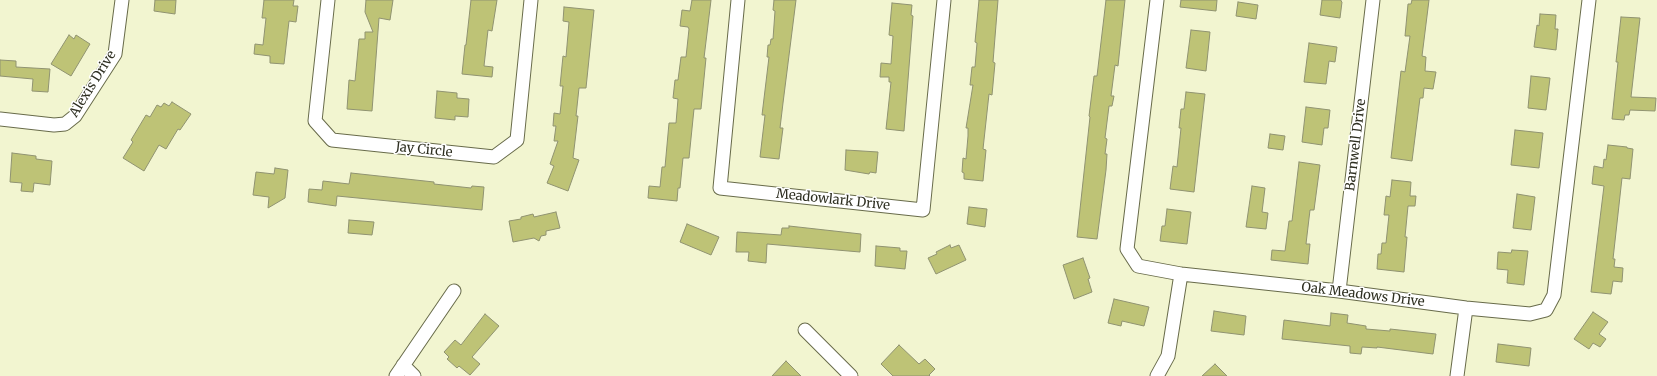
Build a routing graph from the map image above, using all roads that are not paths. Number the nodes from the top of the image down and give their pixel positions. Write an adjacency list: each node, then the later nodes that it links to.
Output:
1 (122, 0): 9 (street, Alexis Drive)
2 (328, 0): 3 (street, Jay Circle)
3 (531, 0)
4 (738, 0): 5 (street, Meadowlark Drive)
5 (944, 0)
6 (1157, 0): 10 (street, Oak Meadows Drive)
7 (1373, 0): 12 (street, Barnwell Drive)
8 (1590, 0): 13 (street, Oak Meadows Drive)
9 (0, 119)
10 (1181, 274): 12 (street, Oak Meadows Drive); 16 (street)
11 (454, 291): 15 (street)
12 (1339, 291): 13 (street, Oak Meadows Drive)
13 (1466, 308): 19 (street)
14 (805, 330): 18 (street)
15 (400, 371): 17 (street)
16 (1159, 375)
17 (414, 376)
18 (851, 376)
19 (1457, 376)

